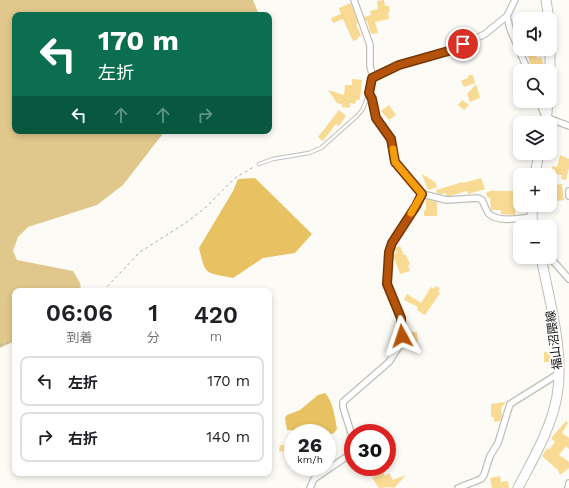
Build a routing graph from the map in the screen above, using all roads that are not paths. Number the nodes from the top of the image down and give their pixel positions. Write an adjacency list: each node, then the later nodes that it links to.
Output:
1 (354, 0): 7 (street)
2 (516, 0): 5 (street)
3 (546, 0): 4 (main road)
4 (548, 12)
5 (507, 16): 6 (street); 7 (street)
6 (525, 64)
7 (372, 78): 8 (street)
8 (369, 93): 11 (lane); 13 (street)
9 (557, 123): 10 (street)
10 (569, 126)
11 (258, 164)
12 (569, 191): 14 (street)
13 (422, 194): 16 (street); 22 (street)
14 (569, 196)
15 (532, 212): 16 (main road)
16 (532, 217): 17 (main road)
17 (533, 220)
18 (542, 264): 21 (main road, 福山沼隈線)
19 (556, 264): 20 (street)
20 (569, 279)
21 (558, 374): 26 (street); 27 (main road, 福山沼隈線)
22 (348, 424)
23 (344, 458): 25 (street)
24 (569, 483): 28 (street)
25 (310, 488)
26 (458, 488)
27 (518, 488)
28 (568, 488)

